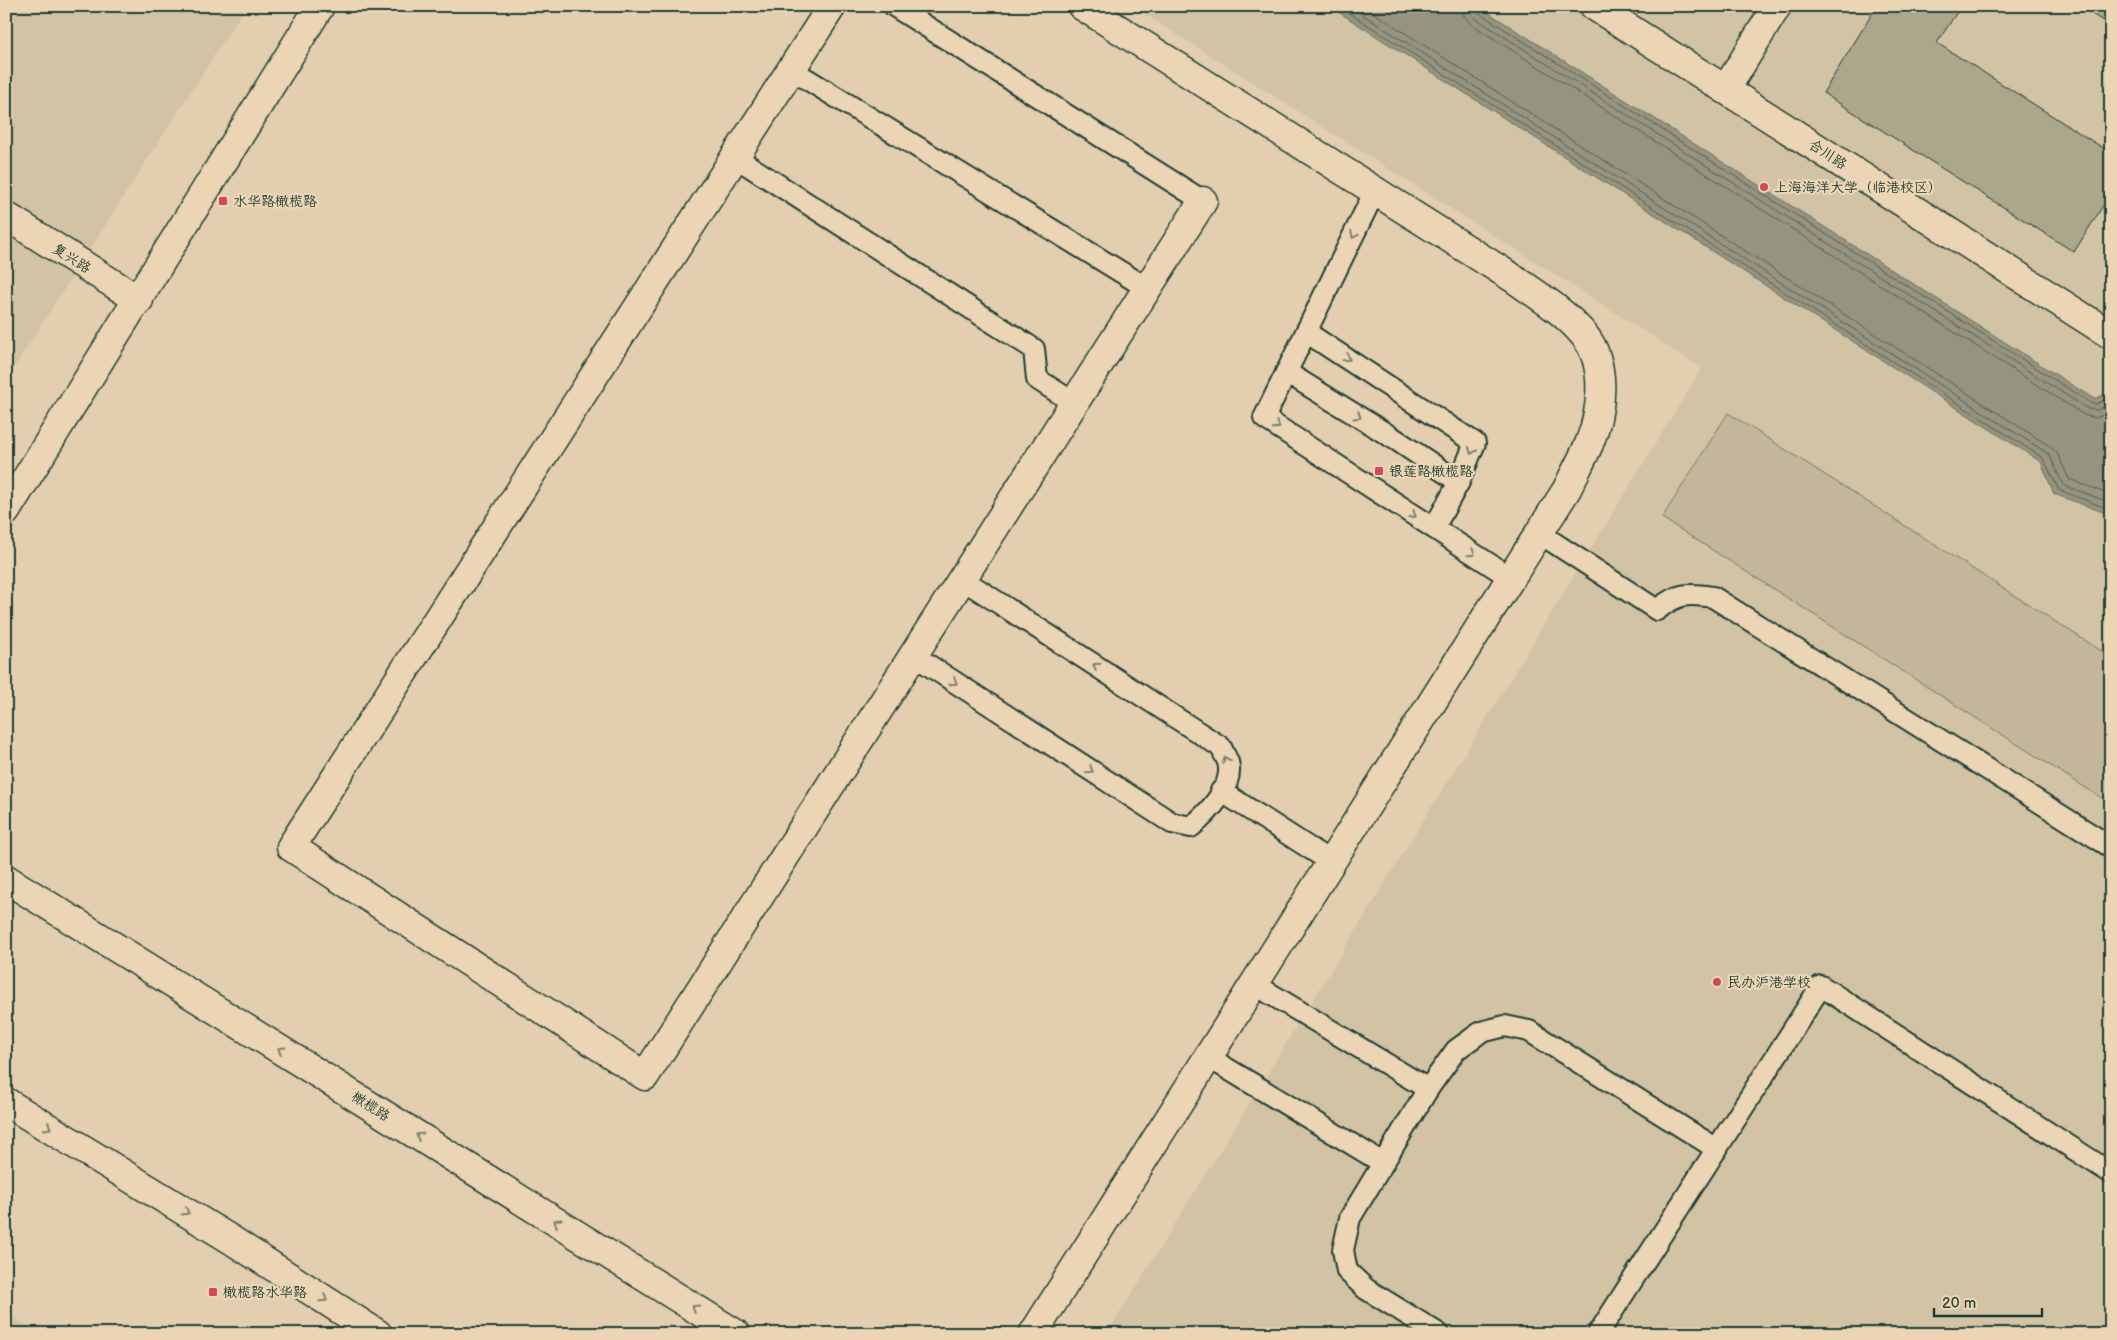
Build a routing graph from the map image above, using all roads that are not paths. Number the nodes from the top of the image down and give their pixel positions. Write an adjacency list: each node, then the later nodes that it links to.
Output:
1 (320, 6): 14 (street)
2 (832, 6): 7 (street)
3 (894, 6): 11 (lane)
4 (1082, 6): 10 (street)
5 (1594, 6): 8 (street, 合川路)
6 (1777, 6): 8 (street)
7 (792, 70): 9 (street); 13 (lane)
8 (1726, 88): 16 (street, 合川路)
9 (735, 157): 18 (lane); 25 (street)
10 (1375, 191): 15 (lane, one-way to 15); 22 (street)
11 (1203, 201): 13 (street)
12 (6, 216): 14 (street, 复兴路)
13 (1147, 288): 18 (street)
14 (139, 300): 20 (street)
15 (1306, 332): 17 (lane); 19 (lane, one-way to 19)
16 (2111, 335)
17 (1286, 372): 19 (lane, one-way to 19); 21 (lane, one-way to 21)
18 (1074, 403): 24 (street)
19 (1459, 482): 21 (lane)
20 (6, 511)
21 (1434, 528): 23 (lane, one-way to 23)
22 (1539, 534): 23 (street); 27 (lane)
23 (1511, 578): 28 (street)
24 (962, 579): 25 (street); 26 (lane, one-way to 24)
25 (913, 655): 26 (lane, one-way to 26)
26 (1222, 791): 28 (lane)
27 (2111, 847)
28 (1332, 862): 30 (street)
29 (6, 879): 38 (street, 橄榄路, one-way to 29)
30 (1254, 984): 31 (street); 32 (lane)
31 (1208, 1057): 35 (lane); 39 (street)
32 (1428, 1089): 34 (lane); 35 (lane)
33 (6, 1102): 37 (street, one-way to 37)
34 (1717, 1149): 36 (lane); 41 (lane)
35 (1383, 1163): 40 (lane)
36 (2111, 1173)
37 (378, 1334)
38 (736, 1334)
39 (1033, 1334)
40 (1439, 1334)
41 (1598, 1334)

